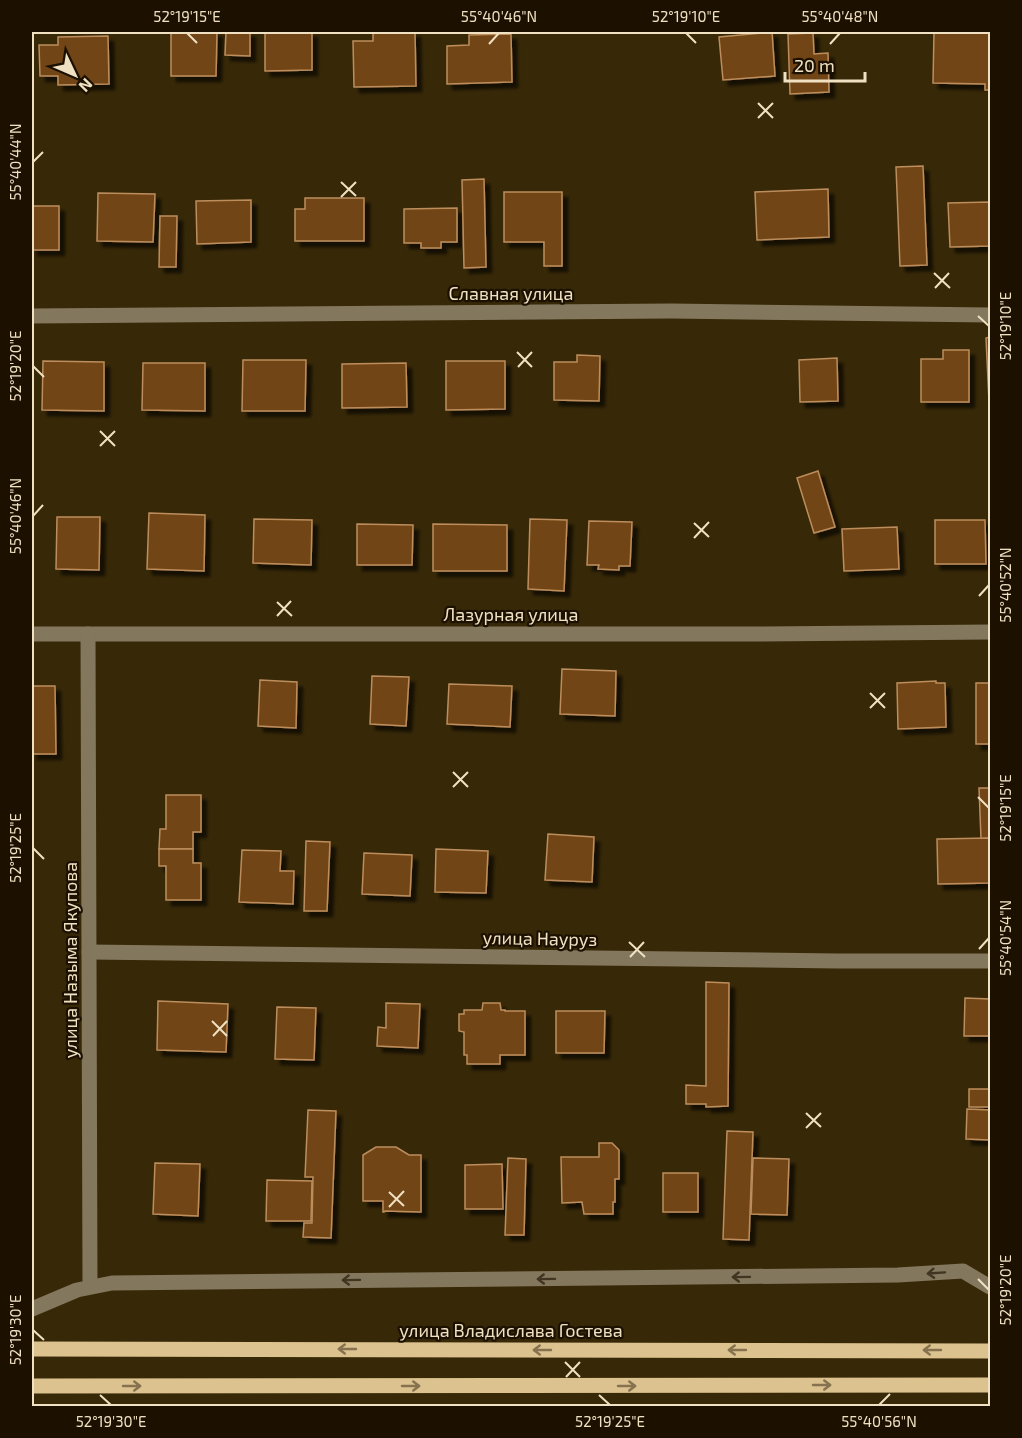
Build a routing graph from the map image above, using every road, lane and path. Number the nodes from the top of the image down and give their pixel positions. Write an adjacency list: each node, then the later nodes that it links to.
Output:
1 (990, 315): 2 (street, Славная улица)
2 (32, 316)
3 (990, 632): 5 (street, Лазурная улица)
4 (32, 634): 5 (street, Лазурная улица)
5 (88, 634): 6 (street, улица Назыма Якупова)
6 (89, 952): 7 (street, улица Науруз); 8 (street, улица Назыма Якупова)
7 (990, 962)
8 (90, 1286): 9 (street, one-way to 8); 10 (street)
9 (990, 1287)
10 (32, 1309)
11 (32, 1349): 12 (main road, улица Владислава Гостева, one-way to 11)
12 (990, 1351)
13 (990, 1385): 14 (main road, one-way to 13)
14 (32, 1386)

